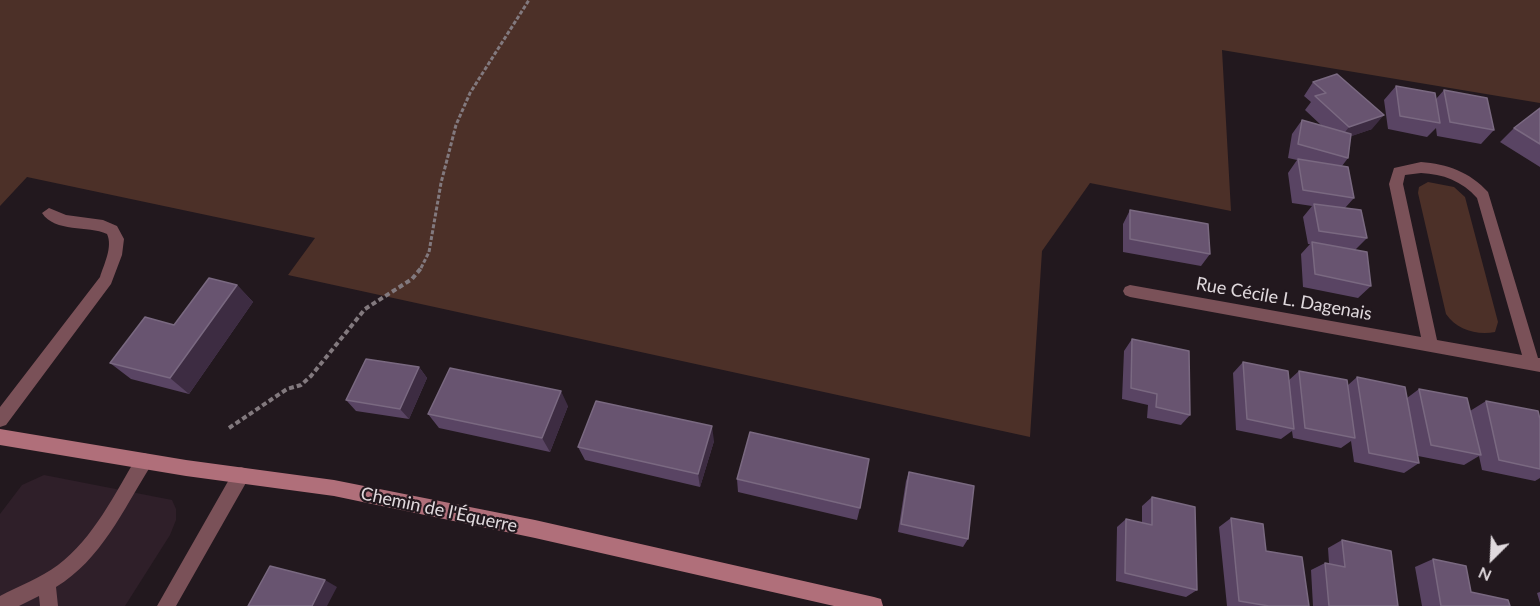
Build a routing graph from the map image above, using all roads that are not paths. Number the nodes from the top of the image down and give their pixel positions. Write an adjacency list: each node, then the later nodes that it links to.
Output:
1 (49, 213): 5 (street)
2 (1130, 291): 3 (street, Rue Cécile L. Dagenais)
3 (1431, 346): 4 (street, Rue Cécile L. Dagenais); 4 (street, Rue Cécile L. Dagenais)
4 (1536, 364)
5 (0, 420)
6 (0, 437): 7 (street, Chemin de l'Équerre)
7 (144, 460): 8 (street, Chemin de l'Équerre); 9 (street)
8 (241, 476): 12 (street); 13 (street, Chemin de l'Équerre)
9 (46, 583): 10 (street); 11 (street)
10 (0, 606)
11 (49, 606)
12 (166, 606)
13 (874, 606)

